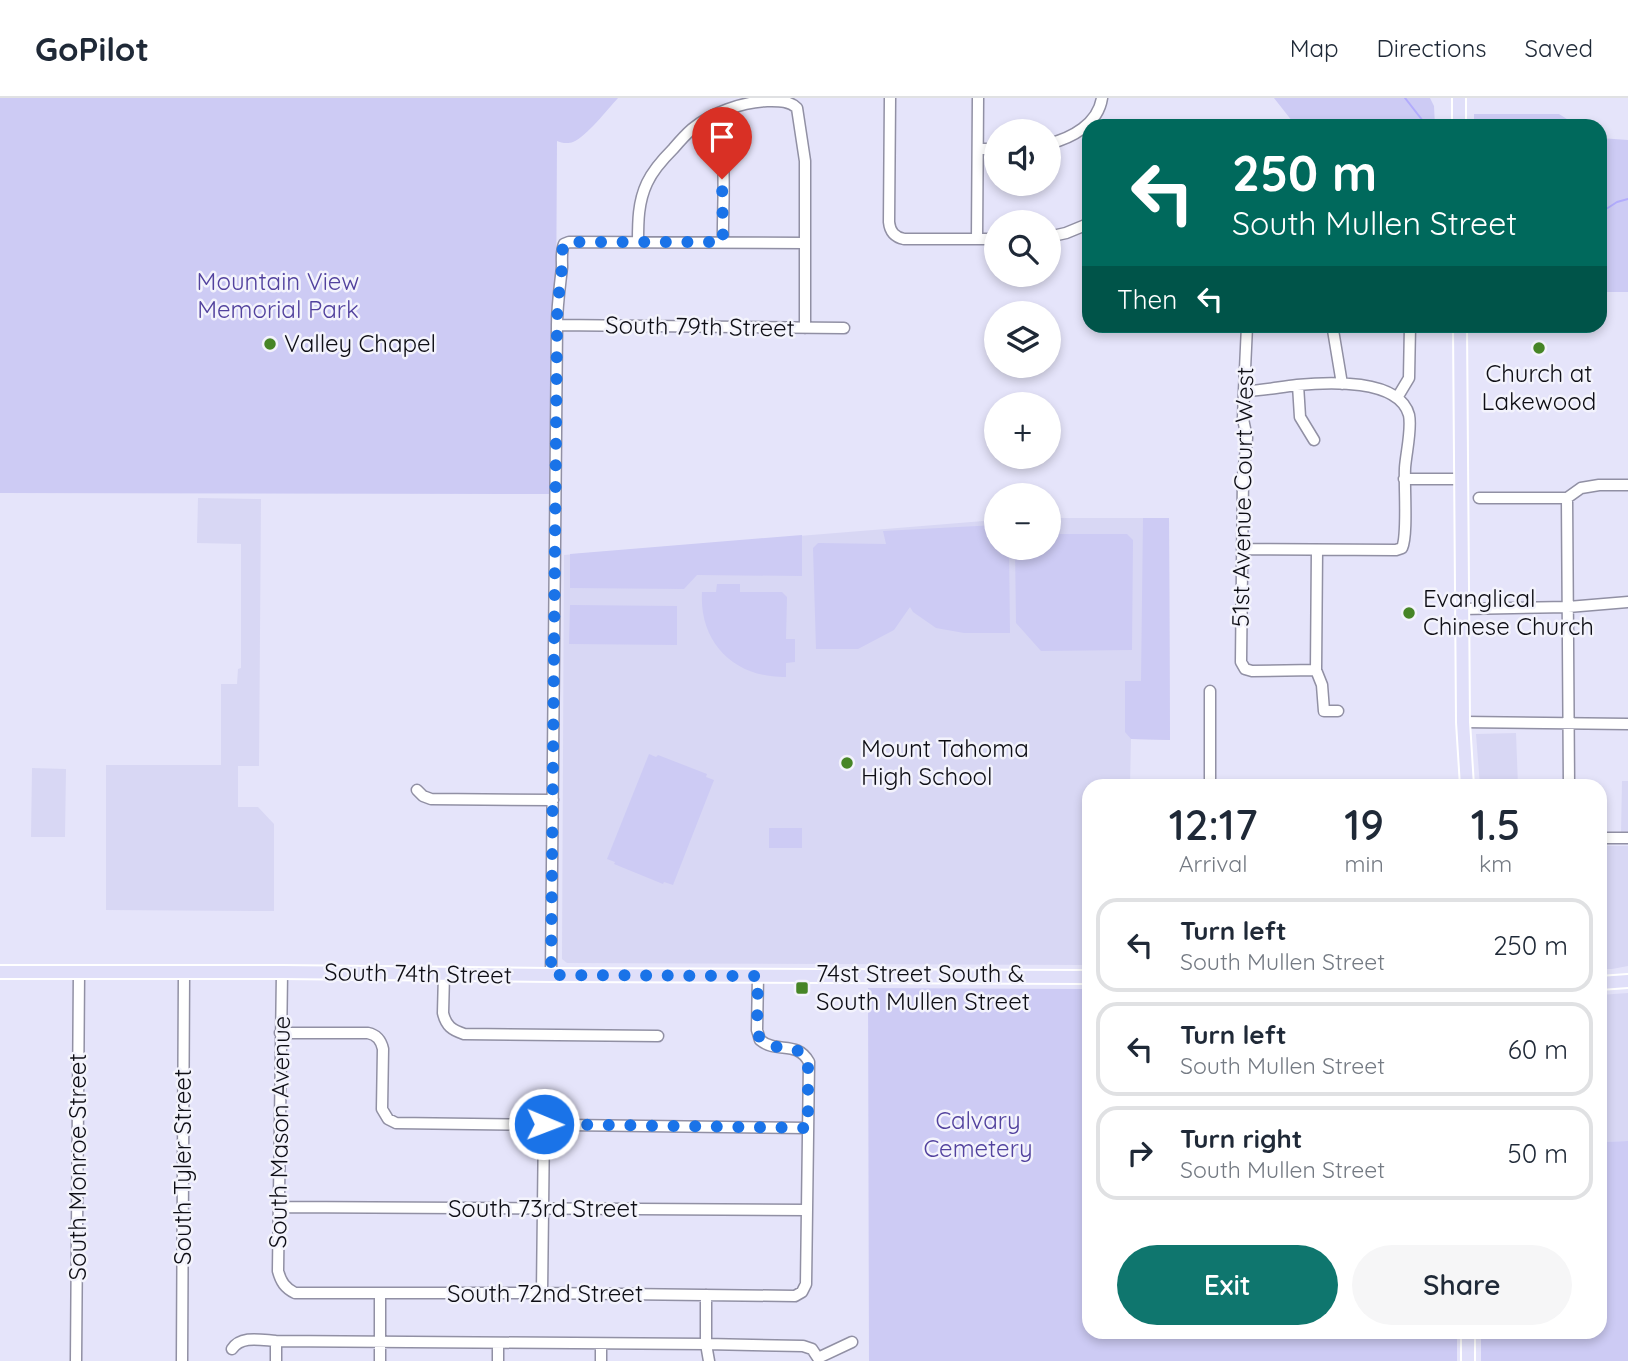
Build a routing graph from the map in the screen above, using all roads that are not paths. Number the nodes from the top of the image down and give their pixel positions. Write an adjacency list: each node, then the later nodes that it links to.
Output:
1 (891, 98): 14 (street)
2 (978, 98): 10 (street)
3 (1102, 98): 6 (street)
4 (1459, 98): 7 (main road)
5 (713, 117): 16 (street); 17 (street); 18 (street)
6 (1092, 119)
7 (1459, 119)
8 (1082, 128): 9 (street)
9 (1061, 139)
10 (978, 149): 11 (street); 14 (street)
11 (984, 149)
12 (1082, 226): 13 (street)
13 (1061, 234)
14 (977, 239): 15 (street)
15 (984, 239)
16 (638, 242): 17 (street); 19 (street)
17 (723, 242): 18 (street)
18 (805, 243): 20 (street)
19 (557, 325): 20 (street, South 79th Street); 51 (street)
20 (805, 328): 21 (street, South 79th Street)
21 (844, 328)
22 (1247, 333): 28 (street, 51st Avenue Court West)
23 (1334, 333): 26 (street)
24 (1409, 333): 29 (street)
25 (1460, 333): 31 (main road)
26 (1342, 384): 27 (street); 29 (street)
27 (1298, 385): 28 (street); 30 (street)
28 (1244, 391): 36 (street, 51st Avenue Court West)
29 (1397, 398): 32 (street)
30 (1314, 440)
31 (1460, 479): 32 (street); 40 (main road)
32 (1404, 480): 37 (street)
33 (1628, 485): 35 (street)
34 (1479, 498): 35 (street)
35 (1567, 498): 39 (street)
36 (1242, 549): 37 (street); 41 (street, 51st Avenue Court West)
37 (1317, 550): 41 (street)
38 (1628, 602): 39 (street)
39 (1568, 607): 40 (street); 45 (street)
40 (1461, 609): 44 (main road)
41 (1316, 670): 43 (street)
42 (1210, 691): 47 (street)
43 (1338, 711)
44 (1463, 722): 45 (street); 48 (main road)
45 (1569, 723): 46 (street); 49 (street)
46 (1628, 724)
47 (1210, 779)
48 (1467, 779)
49 (1569, 779)
50 (417, 790): 51 (street)
51 (553, 800): 59 (street)
52 (1607, 838): 53 (street)
53 (1628, 838)
54 (0, 972): 55 (main road, South 74th Street)
55 (79, 972): 57 (main road, South 74th Street); 84 (street, South Monroe Street)
56 (282, 972): 57 (main road, South 74th Street); 58 (main road, South 74th Street); 64 (street, South Mason Avenue)
57 (184, 973): 85 (street, South Tyler Street)
58 (444, 974): 59 (main road, South 74th Street); 65 (street)
59 (551, 975): 60 (main road, South 74th Street)
60 (758, 976): 61 (main road, South 74th Street); 67 (street)
61 (1082, 977)
62 (1628, 981): 63 (main road)
63 (1607, 982)
64 (281, 1033): 66 (street); 68 (street, South Mason Avenue)
65 (658, 1036)
66 (544, 1124): 67 (street); 69 (street)
67 (808, 1128): 70 (street)
68 (280, 1207): 69 (street, South 73rd Street); 71 (street, South Mason Avenue)
69 (543, 1209): 70 (street, South 73rd Street); 72 (street)
70 (807, 1210): 74 (street, South 72nd Street)
71 (288, 1289): 73 (street, South 72nd Street)
72 (542, 1293): 73 (street, South 72nd Street); 74 (street, South 72nd Street)
73 (380, 1294): 77 (street)
74 (706, 1295): 81 (street)
75 (1468, 1339): 91 (main road)
76 (276, 1341): 77 (street); 82 (street); 86 (street)
77 (380, 1342): 79 (street); 87 (street)
78 (852, 1342): 83 (street)
79 (498, 1343): 80 (street); 88 (street)
80 (601, 1344): 81 (street); 89 (street)
81 (706, 1344): 83 (street); 90 (street)
82 (232, 1349)
83 (815, 1359)
84 (76, 1361)
85 (182, 1361)
86 (276, 1361)
87 (380, 1361)
88 (498, 1361)
89 (601, 1361)
90 (709, 1361)
91 (1468, 1361)

